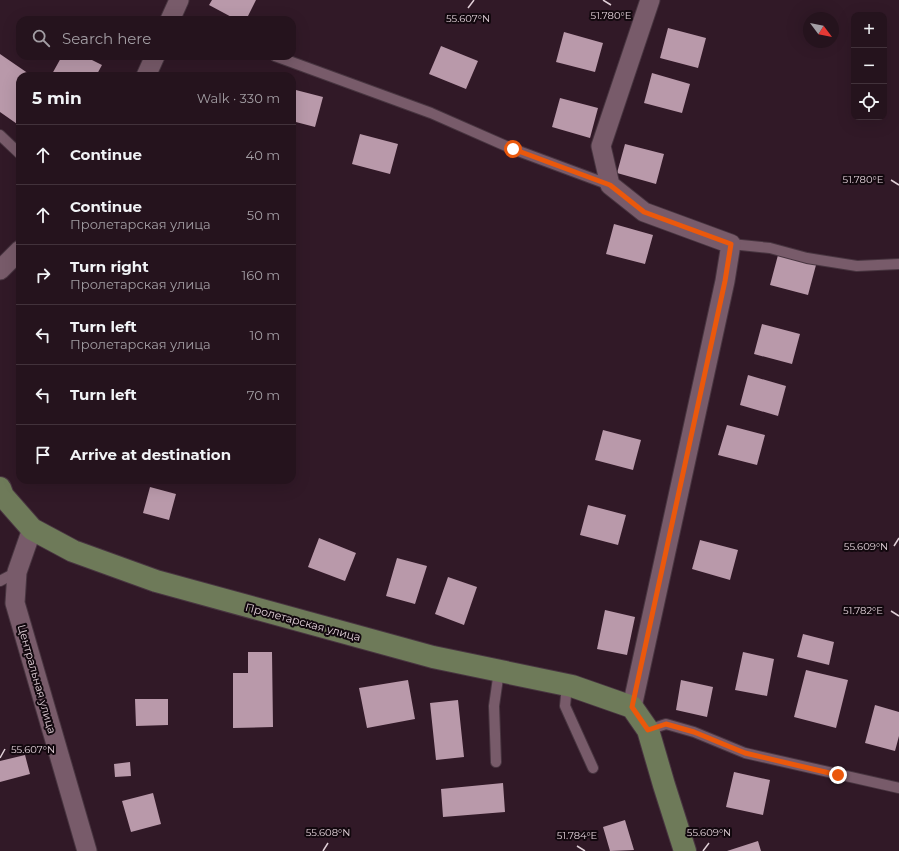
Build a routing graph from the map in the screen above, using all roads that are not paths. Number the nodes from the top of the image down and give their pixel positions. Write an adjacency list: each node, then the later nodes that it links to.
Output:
1 (179, 0): 3 (street)
2 (650, 0): 9 (street)
3 (173, 16)
4 (153, 60): 6 (street)
5 (286, 60): 9 (lane)
6 (148, 72)
7 (0, 135): 8 (lane)
8 (16, 150)
9 (610, 185): 10 (street)
10 (731, 244): 12 (lane); 20 (street)
11 (16, 254): 13 (street)
12 (899, 264)
13 (0, 270)
14 (0, 488): 15 (main road, Пролетарская улица)
15 (32, 530): 16 (street, Центральная улица); 18 (main road, Пролетарская улица)
16 (17, 572): 17 (lane); 25 (street, Центральная улица)
17 (0, 581)
18 (499, 671): 19 (main road, Пролетарская улица); 22 (lane)
19 (567, 685): 20 (main road, Пролетарская улица); 23 (lane)
20 (632, 707): 21 (main road)
21 (648, 730): 24 (lane); 26 (main road)
22 (496, 762)
23 (594, 768)
24 (899, 788)
25 (86, 851)
26 (685, 851)

